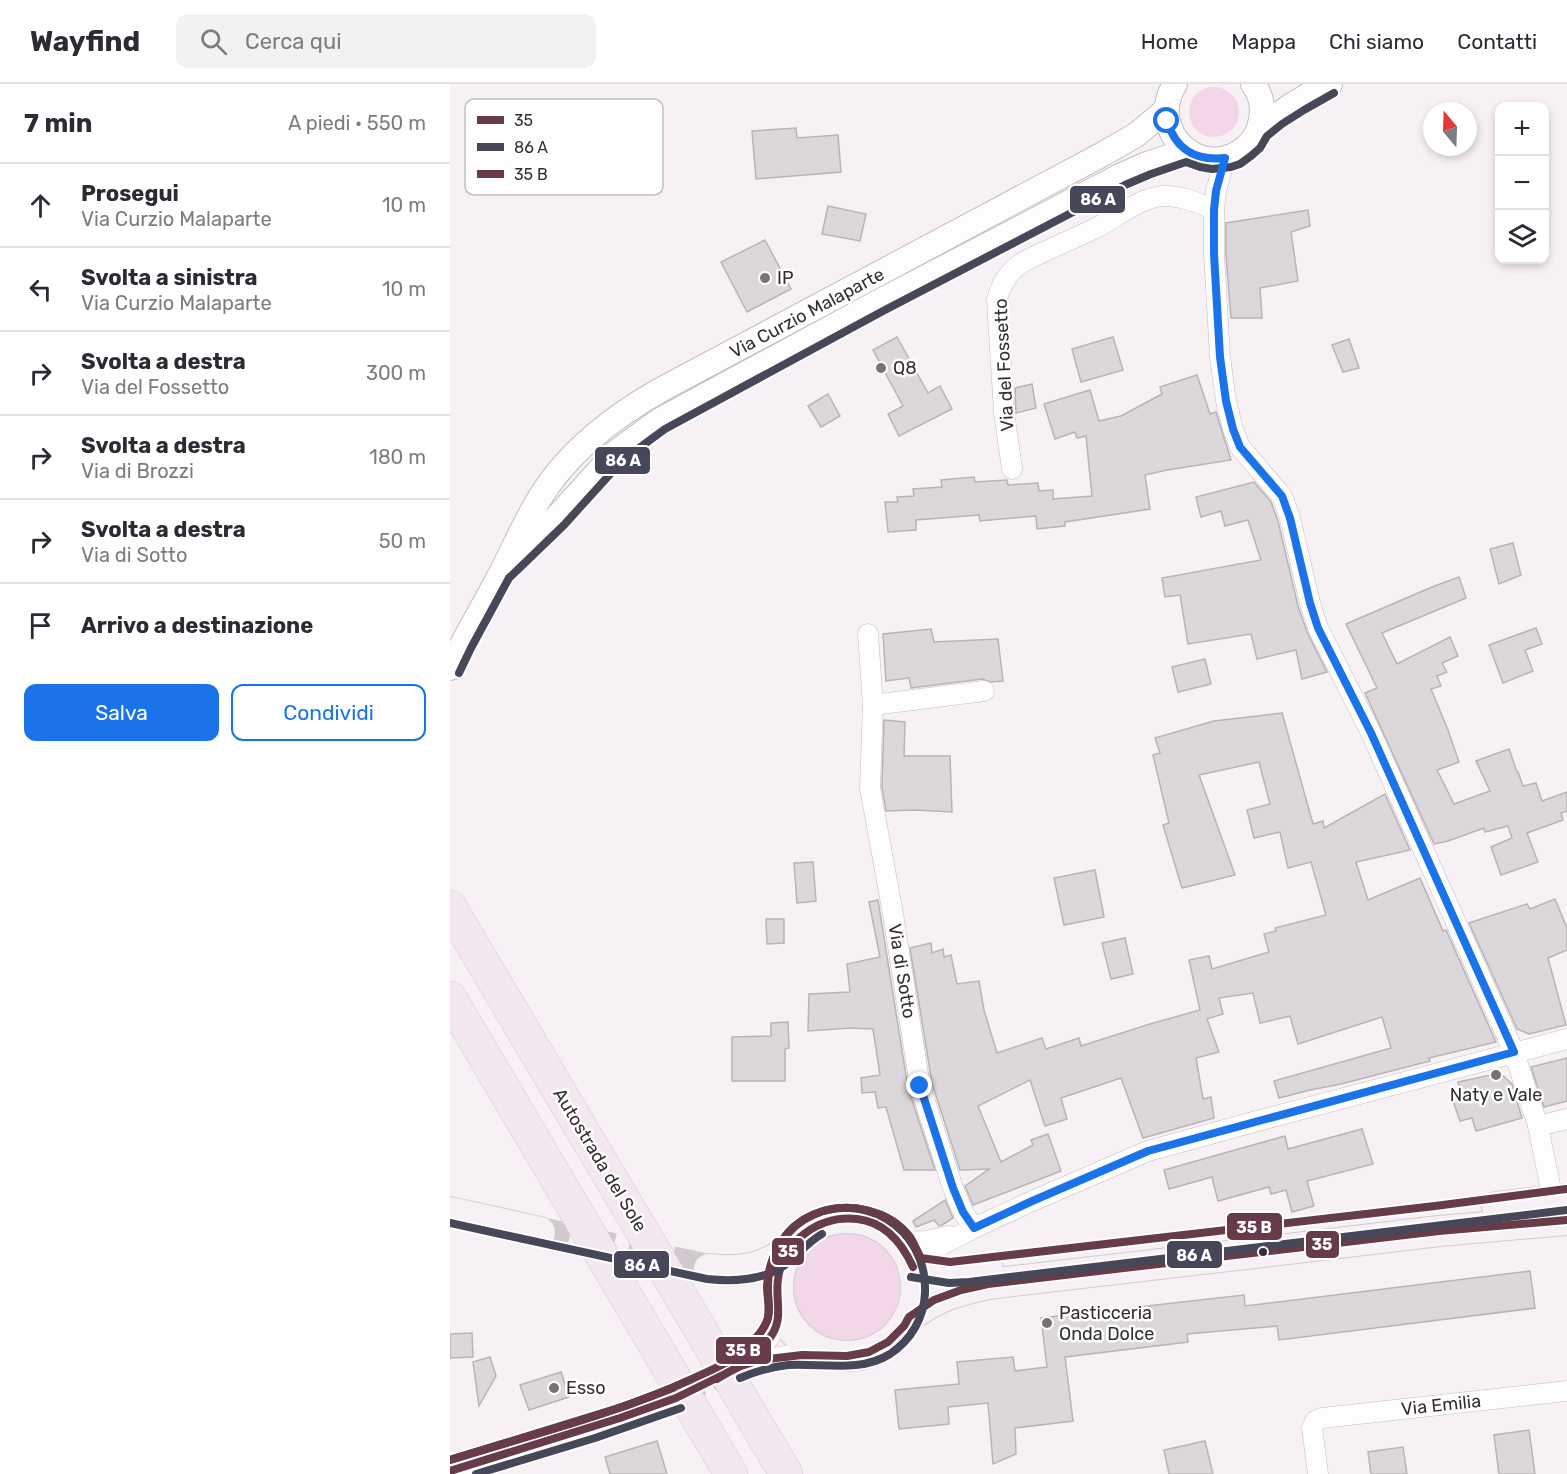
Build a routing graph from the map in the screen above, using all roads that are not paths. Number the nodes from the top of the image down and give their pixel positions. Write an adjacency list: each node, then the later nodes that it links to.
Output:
1 (1175, 84): 4 (street)
2 (1253, 84): 5 (street)
3 (1329, 84): 5 (street)
4 (1166, 110): 6 (street); 10 (street, Via Curzio Malaparte)
5 (1259, 129): 7 (street)
6 (1186, 151): 7 (street); 10 (street, Via Curzio Malaparte)
7 (1225, 158): 8 (street)
8 (1214, 210): 9 (street, Via del Fossetto); 18 (street)
9 (1012, 469)
10 (501, 572): 12 (street, Via Curzio Malaparte)
11 (868, 634): 14 (street, Via di Sotto)
12 (450, 668)
13 (984, 691): 14 (street)
14 (873, 705): 23 (street, Via di Sotto)
15 (450, 907): 35 (highway, Autostrada del Sole)
16 (450, 998): 34 (highway)
17 (1567, 1039): 18 (street)
18 (1514, 1052): 20 (street); 23 (street)
19 (1567, 1119): 20 (street)
20 (1538, 1126): 21 (street)
21 (1562, 1206): 27 (main road); 29 (main road)
22 (450, 1212): 24 (main road)
23 (974, 1228): 25 (street); 27 (street)
24 (540, 1232)
25 (899, 1242): 26 (main road); 27 (main road)
26 (792, 1245): 28 (main road); 28 (main road)
27 (913, 1267): 29 (main road)
28 (780, 1303): 30 (main road); 30 (street)
29 (909, 1317): 30 (main road)
30 (837, 1355)
31 (1567, 1391): 36 (street, Via Emilia)
32 (628, 1416): 33 (street)
33 (450, 1471)
34 (731, 1474)
35 (786, 1474)
36 (1318, 1474)

